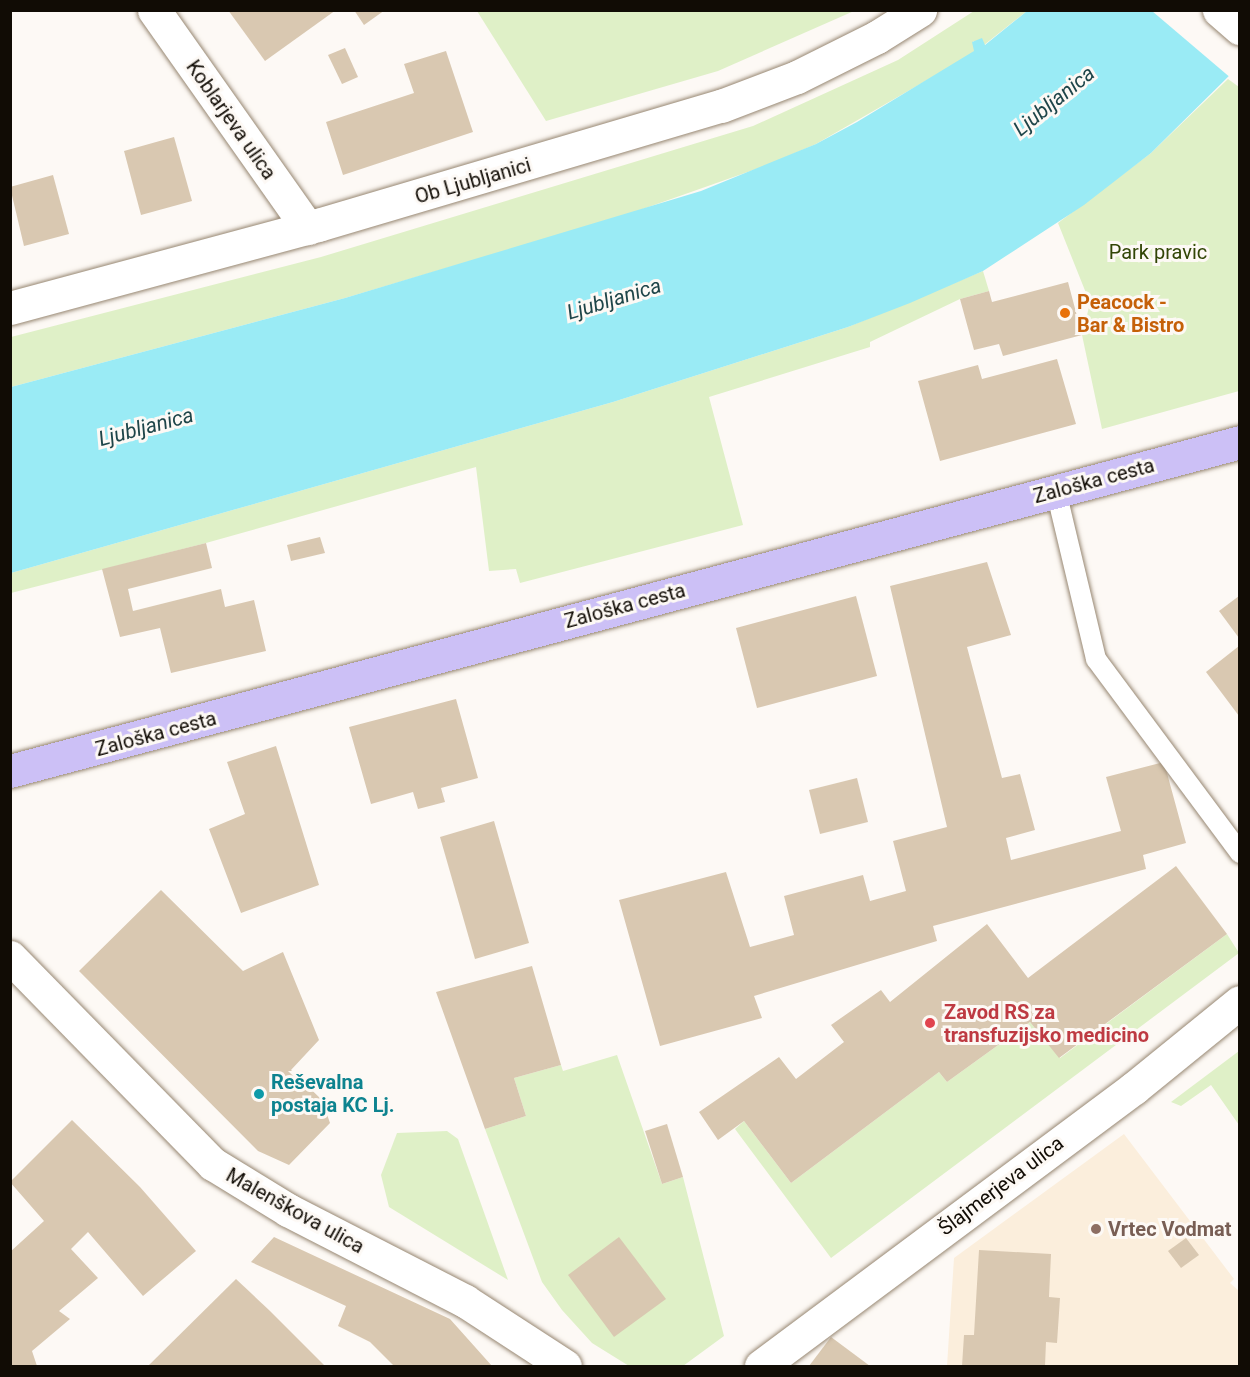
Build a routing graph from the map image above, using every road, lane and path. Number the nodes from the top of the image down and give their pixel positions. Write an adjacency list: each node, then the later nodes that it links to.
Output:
1 (154, 10): 5 (street, Koblarjeva ulica)
2 (920, 10): 5 (street, Ob Ljubljanici)
3 (1219, 10): 4 (street)
4 (1239, 28)
5 (308, 228): 6 (street, Ob Ljubljanici)
6 (10, 308)
7 (1239, 442): 8 (main road, Zaloška cesta)
8 (1056, 491): 9 (main road, Zaloška cesta); 10 (lane)
9 (10, 771)
10 (1239, 853)
11 (10, 957): 13 (street, Malenškova ulica)
12 (1239, 1002): 14 (street, Šlajmerjeva ulica)
13 (564, 1366)
14 (761, 1366)

